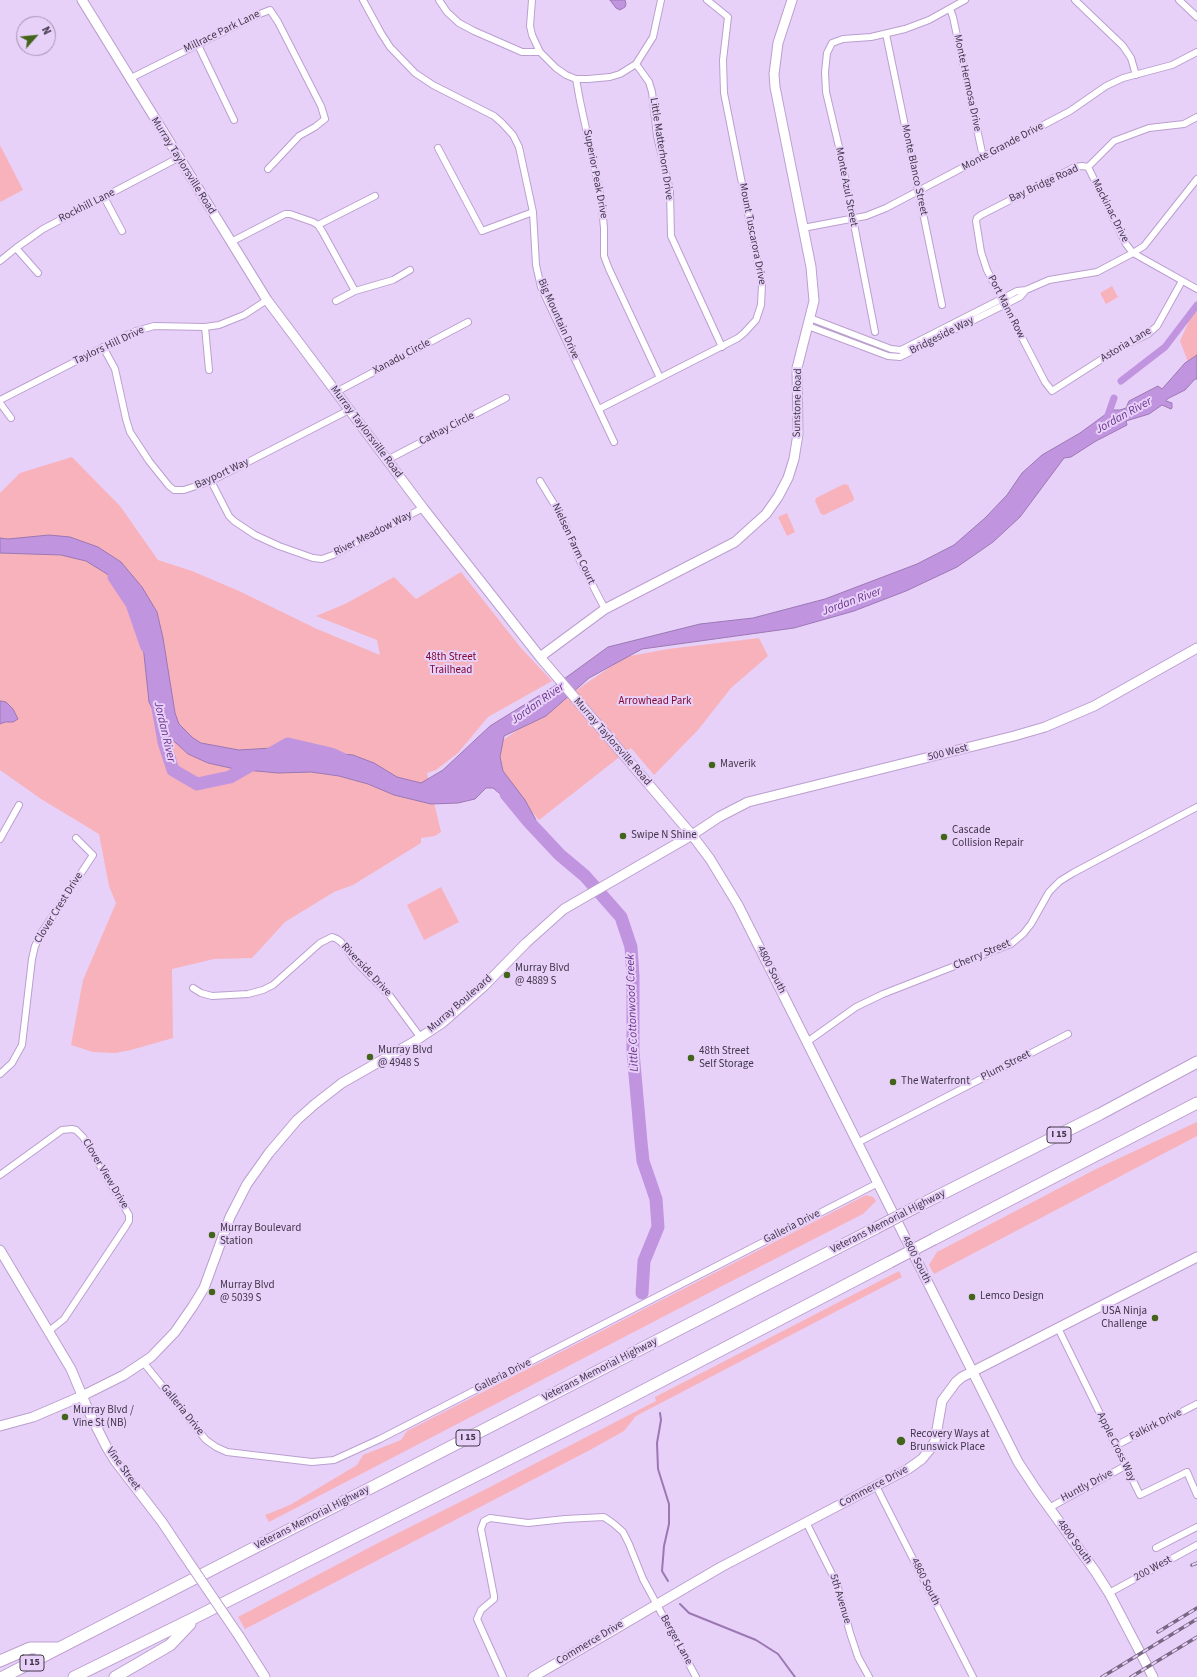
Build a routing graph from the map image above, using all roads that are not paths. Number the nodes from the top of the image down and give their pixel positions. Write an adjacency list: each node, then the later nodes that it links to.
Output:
1 (82, 0): 19 (street, Murray Taylorsville Road)
2 (363, 0): 32 (street, Big Mountain Drive)
3 (439, 0): 15 (street)
4 (532, 0): 15 (street)
5 (661, 0): 17 (street)
6 (707, 0): 56 (street, Mount Tuscarora Drive)
7 (792, 0): 36 (street, Sunstone Road)
8 (965, 0): 11 (street)
9 (1075, 0): 18 (street)
10 (1179, 0): 12 (street)
11 (950, 9): 13 (street); 24 (street, Monte Hermosa Drive)
12 (1197, 17)
13 (886, 34): 29 (street, Monte Blanco Street); 34 (street, Monte Azul Street)
14 (198, 45): 19 (street, Millrace Park Lane); 22 (street); 27 (street, Millrace Park Lane)
15 (540, 52): 20 (street)
16 (1197, 52): 18 (street, Monte Grande Drive)
17 (636, 64): 20 (street); 56 (street, Little Matterhorn Drive)
18 (1136, 75): 24 (street, Monte Grande Drive)
19 (129, 79): 25 (street, Murray Taylorsville Road)
20 (576, 79): 58 (street, Superior Peak Drive)
21 (1197, 117): 26 (street, Bay Bridge Road)
22 (234, 120)
23 (438, 148): 32 (street)
24 (983, 157): 29 (street, Monte Grande Drive)
25 (178, 158): 31 (street, Rockhill Lane); 38 (street, Murray Taylorsville Road)
26 (1088, 167): 33 (street, Bay Bridge Road); 40 (street, Mackinac Drive)
27 (268, 169)
28 (1197, 178): 40 (street, Bridgeside Way)
29 (919, 191): 34 (street, Monte Grande Drive); 50 (street, Monte Blanco Street)
30 (375, 196): 35 (street)
31 (104, 197): 37 (street); 39 (street, Rockhill Lane)
32 (533, 212): 63 (street, Big Mountain Drive)
33 (977, 218): 49 (street, Port Mann Row)
34 (853, 219): 36 (street, Monte Grande Drive); 54 (street, Monte Azul Street)
35 (318, 225): 38 (street); 46 (street)
36 (803, 228): 52 (street, Sunstone Road)
37 (122, 231)
38 (231, 242): 47 (street, Murray Taylorsville Road)
39 (16, 248): 41 (street, Rockhill Lane); 43 (street)
40 (1133, 253): 44 (street, Mackinac Drive); 49 (street, Bridgeside Way)
41 (0, 261)
42 (410, 270): 46 (street)
43 (38, 273)
44 (1182, 281): 45 (street, Mackinac Drive); 59 (street, Astoria Lane)
45 (1197, 289)
46 (355, 291): 48 (street)
47 (267, 300): 53 (street, Taylors Hill Drive); 60 (street, Murray Taylorsville Road)
48 (336, 301)
49 (1003, 301): 52 (street, Bridgeside Way); 59 (street, Port Mann Row)
50 (942, 305)
51 (468, 322): 60 (street, Xanadu Circle)
52 (809, 322): 71 (street, Sunstone Road)
53 (205, 327): 55 (street, Taylors Hill Drive); 57 (street)
54 (876, 332)
55 (103, 347): 62 (street, Taylors Hill Drive); 68 (street, Bayport Way)
56 (722, 347): 58 (street, Mount Tuscarora Drive)
57 (209, 370)
58 (660, 378): 63 (street, Mount Tuscarora Drive)
59 (1052, 391)
60 (336, 392): 64 (street, Murray Taylorsville Road)
61 (506, 398): 67 (street, Cathay Circle)
62 (0, 401): 65 (street)
63 (599, 409): 66 (street, Big Mountain Drive)
64 (349, 410): 67 (street, Murray Taylorsville Road); 68 (street, Bayport Way)
65 (11, 418)
66 (614, 442)
67 (387, 460): 70 (street, Murray Taylorsville Road)
68 (211, 481): 70 (street, River Meadow Way)
69 (540, 481): 71 (street, Nielsen Farm Court)
70 (424, 508): 73 (street, Murray Taylorsville Road)
71 (605, 609): 73 (street, Sunstone Road)
72 (1197, 648): 76 (street, 500 West)
73 (540, 657): 76 (street, Murray Taylorsville Road)
74 (19, 805): 78 (street)
75 (1197, 807): 82 (street, Cherry Street)
76 (692, 835): 81 (street, Murray Boulevard); 82 (street, 4800 South)
77 (76, 838): 84 (street, Clover Crest Drive)
78 (0, 840)
79 (193, 988): 81 (street, Riverside Drive)
80 (1068, 1034): 87 (street, Plum Street)
81 (421, 1038): 95 (street, Murray Boulevard)
82 (807, 1042): 87 (street, 4800 South)
83 (1197, 1062): 112 (highway, Veterans Memorial Highway / I 15, bridge)
84 (0, 1074)
85 (1197, 1103): 88 (highway)
86 (1197, 1110): 88 (highway)
87 (857, 1143): 90 (street, 4800 South)
88 (1109, 1150): 111 (highway, bridge)
89 (0, 1175): 94 (street, Clover View Drive)
90 (878, 1183): 95 (street, Galleria Drive); 96 (street, 4800 South)
91 (0, 1250): 94 (street, Vine Street)
92 (1197, 1257): 93 (street, Commerce Drive)
93 (1058, 1328): 96 (street, Commerce Drive); 100 (street, Apple Cross Way)
94 (49, 1331): 97 (street, Vine Street)
95 (143, 1362): 97 (street, Murray Boulevard)
96 (973, 1371): 102 (street, Commerce Drive); 104 (street, 4800 South)
97 (82, 1396): 99 (street, Murray Boulevard); 117 (street, Vine Street, bridge)
98 (1197, 1404): 100 (street, Falkirk Drive)
99 (0, 1426)
100 (1115, 1446): 101 (street, Apple Cross Way)
101 (1125, 1466): 103 (street, Apple Cross Way); 104 (street, Huntly Drive)
102 (876, 1486): 105 (street, Commerce Drive); 122 (street, 4860 South)
103 (1197, 1495)
104 (1049, 1508): 109 (street, 4800 South)
105 (806, 1522): 110 (street, Commerce Drive); 121 (street, 5th Avenue)
106 (1197, 1527): 108 (street)
107 (1197, 1546): 109 (street, 200 West)
108 (1156, 1548)
109 (1109, 1593): 123 (street, 4800 South)
110 (656, 1604): 118 (street, Berger Lane); 119 (street, Commerce Drive); 120 (street, Berger Lane)
111 (196, 1617): 115 (highway); 116 (highway)
112 (60, 1648): 113 (highway); 114 (highway, Veterans Memorial Highway / I 15)
113 (0, 1661)
114 (3, 1677)
115 (74, 1677)
116 (115, 1677)
117 (265, 1677)
118 (503, 1677)
119 (533, 1677)
120 (696, 1677)
121 (869, 1677)
122 (973, 1677)
123 (1153, 1677)

